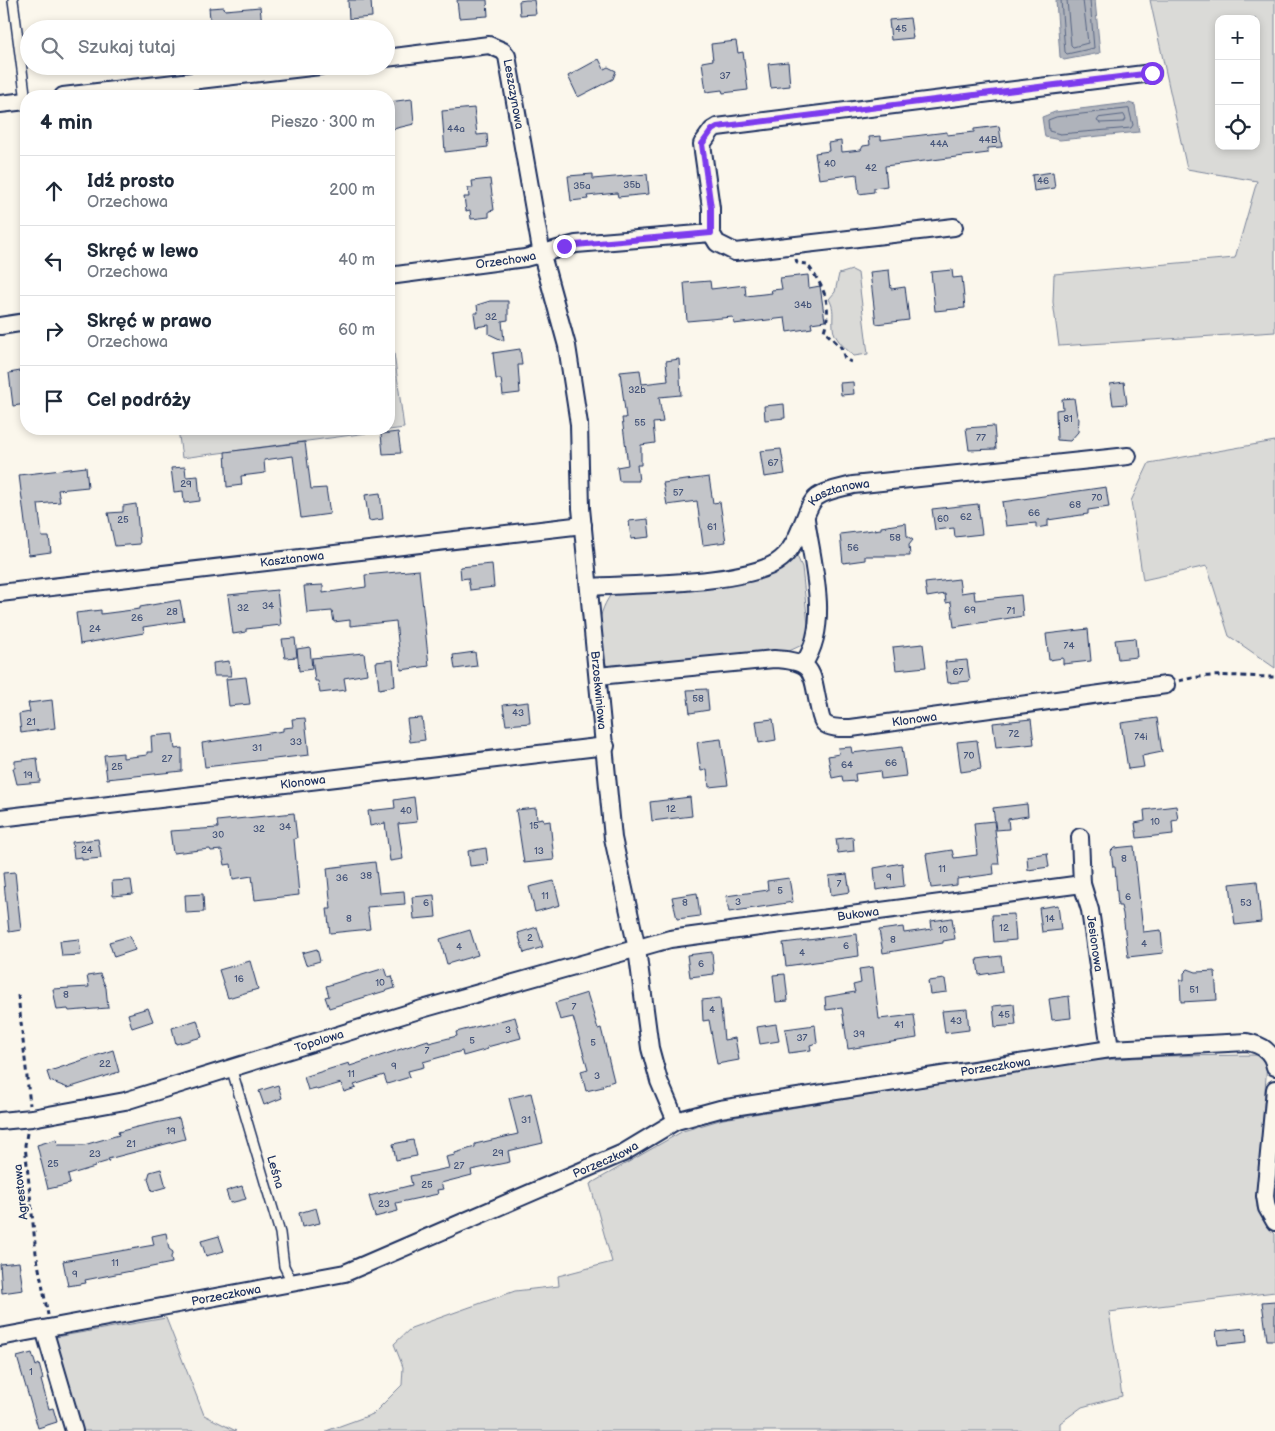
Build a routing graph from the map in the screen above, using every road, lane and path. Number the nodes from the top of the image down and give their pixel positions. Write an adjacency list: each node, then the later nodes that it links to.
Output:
1 (13, 0): 2 (lane)
2 (20, 54)
3 (395, 57): 14 (street, Leszczynowa)
4 (1152, 73): 12 (street)
5 (23, 75): 7 (lane)
6 (243, 75): 8 (street)
7 (25, 90)
8 (114, 90)
9 (20, 102): 10 (street)
10 (0, 104)
11 (954, 228): 13 (street)
12 (711, 233): 13 (street); 14 (street, Orzechowa)
13 (795, 246): 18 (path)
14 (542, 255): 15 (street, Orzechowa); 21 (street, Brzoskwiniowa)
15 (395, 275)
16 (20, 323): 17 (street)
17 (0, 326)
18 (851, 362)
19 (1128, 456): 20 (street, Kasztanowa)
20 (806, 519): 22 (street, Kasztanowa); 24 (street)
21 (582, 525): 22 (street, Brzoskwiniowa); 23 (street, Kasztanowa)
22 (590, 587): 25 (street, Brzoskwiniowa)
23 (0, 593)
24 (804, 663): 25 (street); 27 (street, Klonowa)
25 (598, 676): 28 (street, Brzoskwiniowa)
26 (1275, 677): 27 (path)
27 (1166, 685)
28 (606, 746): 29 (street, Klonowa); 32 (street, Brzoskwiniowa)
29 (0, 818)
30 (1080, 837): 31 (street, Jesionowa)
31 (1082, 884): 32 (street, Bukowa); 34 (street, Jesionowa)
32 (636, 949): 35 (street, Topolowa); 40 (street, Brzoskwiniowa)
33 (18, 995): 38 (path, Agrestowa)
34 (1110, 1049): 36 (street, Porzeczkowa); 40 (street, Porzeczkowa)
35 (231, 1067): 38 (street, Topolowa); 42 (lane, Leśna)
36 (1275, 1067)
37 (1275, 1089): 41 (street)
38 (32, 1118): 39 (street, Topolowa); 43 (path, Agrestowa)
39 (0, 1121)
40 (676, 1121): 42 (street, Porzeczkowa)
41 (1275, 1222)
42 (293, 1284): 43 (street, Porzeczkowa)
43 (48, 1328): 44 (street, Porzeczkowa); 45 (street)
44 (0, 1337)
45 (74, 1431)

